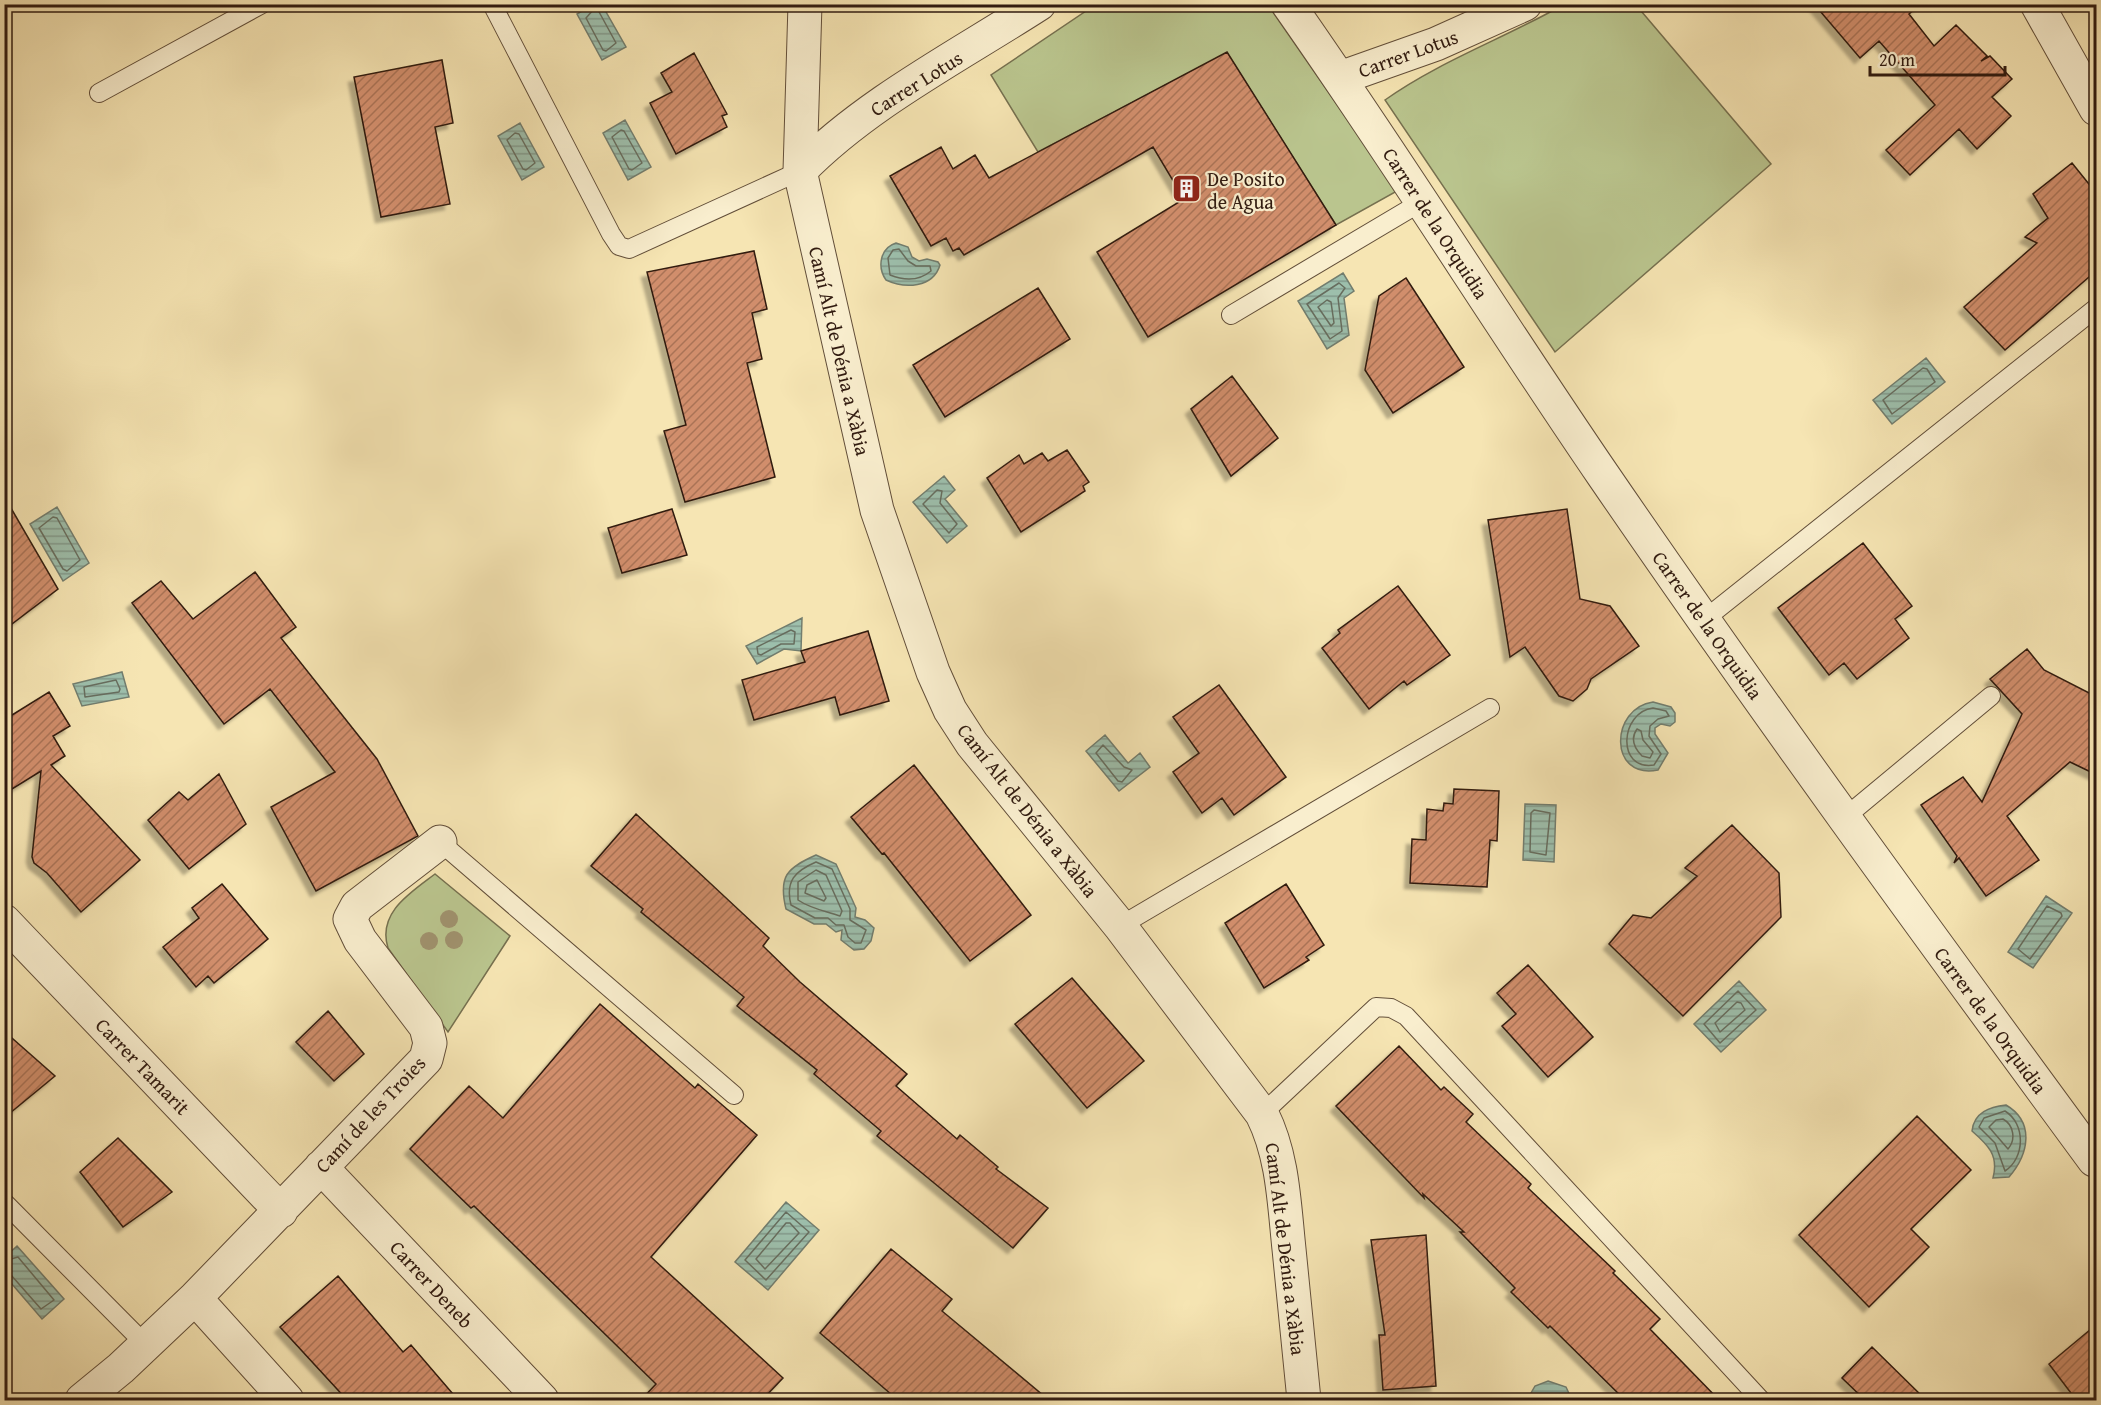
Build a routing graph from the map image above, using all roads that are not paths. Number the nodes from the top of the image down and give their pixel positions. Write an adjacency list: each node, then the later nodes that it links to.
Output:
1 (261, 4): 9 (lane)
2 (492, 4): 11 (lane)
3 (805, 4): 11 (street, Camí Alt de Dénia a Xàbia)
4 (1040, 4): 11 (street, Carrer Lotus)
5 (1288, 4): 8 (street, Carrer Lotus)
6 (1525, 4): 8 (street, Carrer Lotus)
7 (2037, 4): 10 (street)
8 (1340, 78): 12 (street, Carrer de la Orquidia)
9 (99, 93)
10 (2097, 109)
11 (800, 171): 21 (street, Camí Alt de Dénia a Xàbia)
12 (1423, 201): 14 (lane); 15 (street, Carrer de la Orquidia)
13 (2097, 308): 15 (lane)
14 (1231, 315)
15 (1705, 619): 18 (street, Carrer de la Orquidia)
16 (1991, 696): 18 (lane)
17 (1490, 708): 21 (lane)
18 (1843, 819): 24 (street, Carrer de la Orquidia)
19 (440, 842): 22 (lane); 25 (street, Camí de les Troies)
20 (4, 921): 27 (street, Carrer Tamarit)
21 (1120, 926): 23 (street, Camí Alt de Dénia a Xàbia)
22 (734, 1095)
23 (1262, 1114): 33 (street, Camí Alt de Dénia a Xàbia); 34 (lane)
24 (2096, 1161)
25 (321, 1167): 27 (street, Camí de les Troies); 32 (street, Carrer Deneb)
26 (4, 1202): 29 (lane)
27 (281, 1212): 28 (street, Camí de les Troies)
28 (195, 1298): 29 (street, Camí de les Troies); 31 (street)
29 (145, 1344): 30 (street, Camí de les Troies)
30 (82, 1401)
31 (287, 1401)
32 (542, 1401)
33 (1304, 1401)
34 (1761, 1401)

